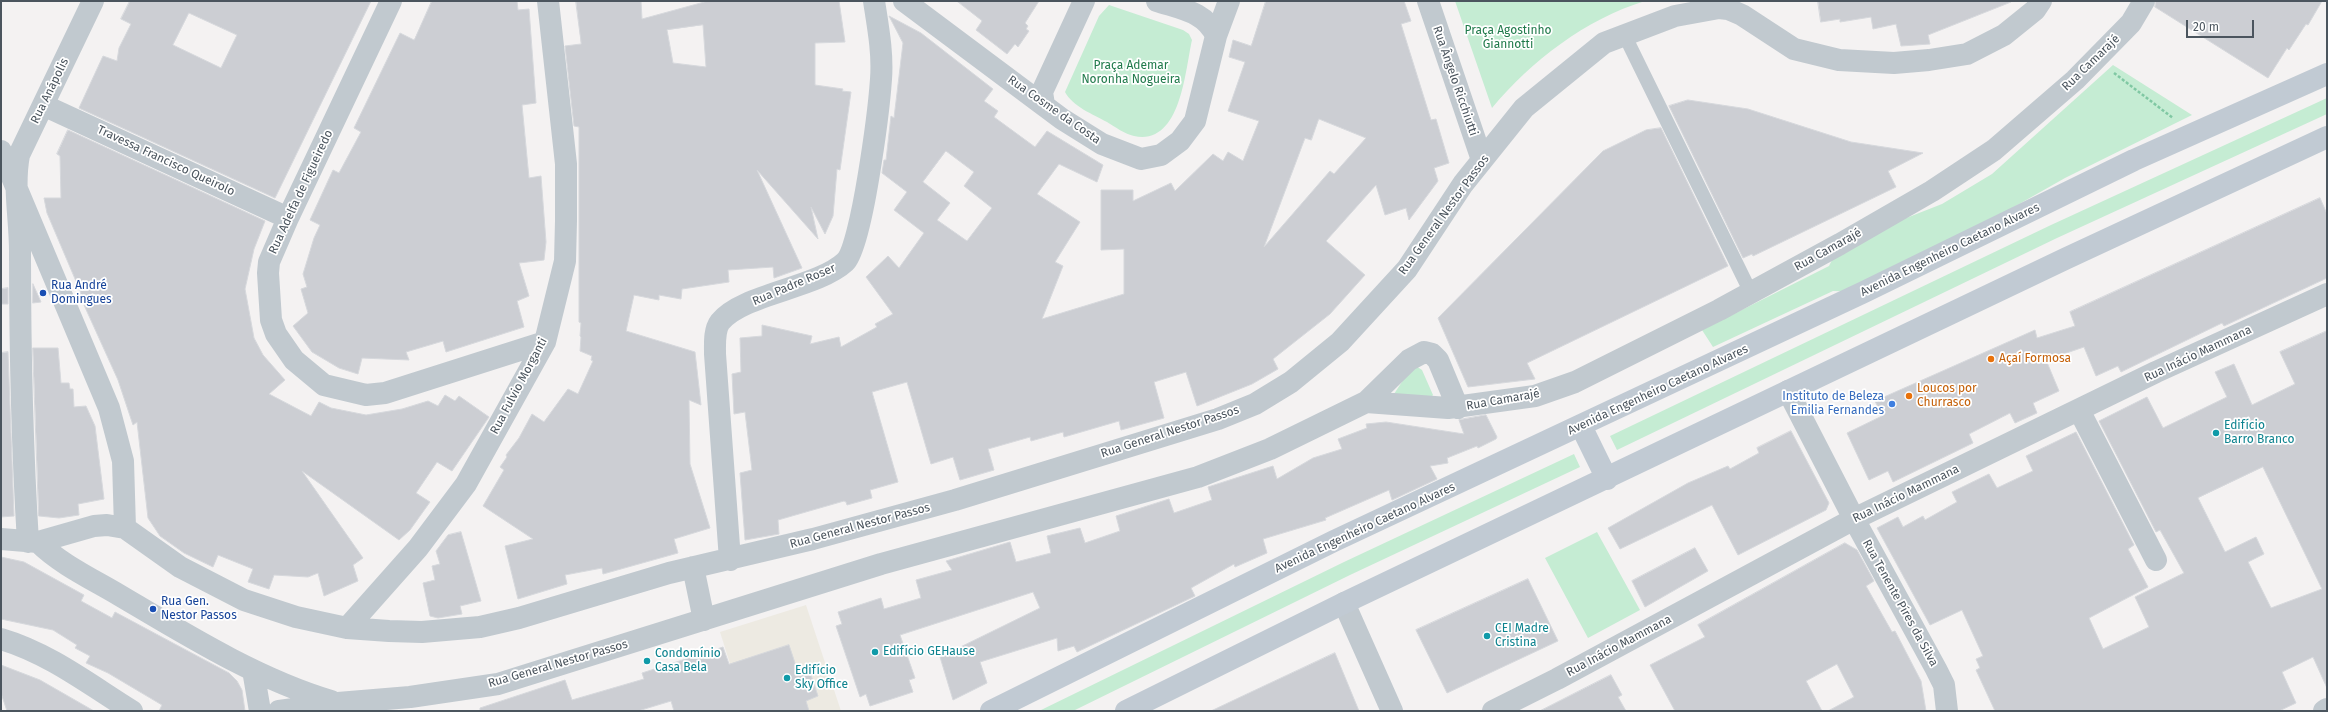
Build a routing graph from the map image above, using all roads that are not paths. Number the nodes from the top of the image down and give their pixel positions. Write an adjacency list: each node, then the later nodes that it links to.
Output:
1 (93, 1): 16 (street, Rua Anápolis)
2 (391, 1): 22 (street, Rua Adelfa de Figueiredo)
3 (548, 1): 25 (street, Rua Fulvio Morganti)
4 (874, 1): 36 (street, Rua Padre Roser)
5 (904, 1): 17 (street, Rua Cosme da Costa)
6 (1084, 1): 17 (street)
7 (1157, 1): 14 (street)
8 (1229, 1): 14 (street, Rua Cosme da Costa)
9 (1428, 1): 20 (street, Rua Ângelo Ricchiutti)
10 (2041, 1): 12 (street, Rua General Nestor Passos)
11 (2144, 1): 23 (street, Rua Camarajé)
12 (1741, 8): 13 (street, Rua General Nestor Passos)
13 (1624, 34): 20 (street, Rua General Nestor Passos); 23 (lane)
14 (1216, 36): 17 (street, Rua Cosme da Costa)
15 (2327, 74): 30 (street, Avenida Engenheiro Caetano Alvares)
16 (43, 105): 21 (street, Rua Anápolis); 22 (street, Travessa Francisco Queirolo)
17 (1044, 105)
18 (2327, 137): 26 (street)
19 (1, 151): 21 (street)
20 (1482, 160): 36 (street, Rua General Nestor Passos)
21 (16, 183): 33 (street); 35 (street)
22 (288, 218): 25 (street, Rua Adelfa de Figueiredo)
23 (1751, 293): 28 (street, Rua Camarajé)
24 (2327, 294): 29 (street, Rua Inácio Mammana)
25 (545, 342): 41 (street, Rua Fulvio Morganti)
26 (1788, 391): 31 (street); 32 (street, Rua Tenente Píres da Silva)
27 (1366, 402): 28 (street, Rua Camarajé); 28 (street); 40 (street, Rua General Nestor Passos)
28 (1458, 408)
29 (2079, 410): 32 (street, Rua Inácio Mammana); 37 (street)
30 (1581, 426): 31 (street); 49 (street, Avenida Engenheiro Caetano Alvares)
31 (1607, 479): 39 (street)
32 (1854, 519): 52 (street, Rua Inácio Mammana); 53 (street, Rua Tenente Píres da Silva)
33 (125, 528): 35 (street); 41 (street, Rua General Nestor Passos)
34 (1, 539): 35 (street)
35 (33, 542): 43 (street, Rua General Nestor Passos)
36 (730, 560): 38 (street, Rua General Nestor Passos)
37 (2156, 560)
38 (694, 567): 40 (street); 41 (street, Rua General Nestor Passos)
39 (1344, 603): 50 (street); 51 (street)
40 (704, 620): 44 (street, Rua General Nestor Passos)
41 (347, 628)
42 (1, 639): 46 (street)
43 (253, 670): 44 (street, Rua General Nestor Passos); 47 (street)
44 (338, 703): 48 (street, Rua General Nestor Passos)
45 (2327, 709): 54 (street)
46 (132, 711)
47 (260, 711)
48 (279, 711)
49 (991, 711)
50 (1126, 711)
51 (1392, 711)
52 (1493, 711)
53 (1947, 711)
54 (2324, 711)

